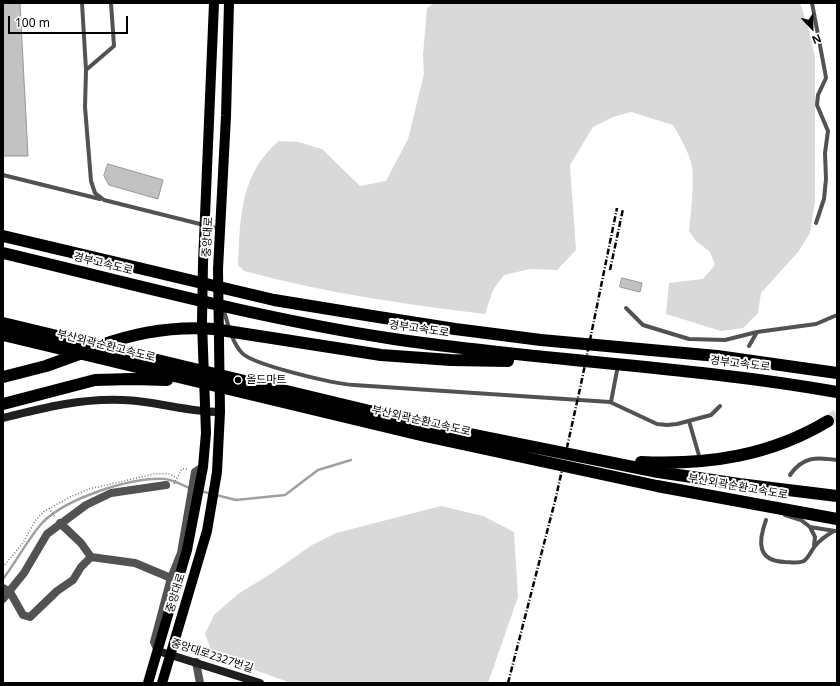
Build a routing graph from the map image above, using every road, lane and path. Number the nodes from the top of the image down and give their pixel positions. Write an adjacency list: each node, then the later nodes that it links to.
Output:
1 (82, 3): 6 (lane)
2 (111, 3): 6 (lane)
3 (214, 3): 10 (main road, 중앙대로)
4 (229, 3): 11 (main road, 중앙대로)
5 (812, 3): 9 (lane)
6 (86, 70): 8 (lane)
7 (3, 175): 8 (lane)
8 (101, 199): 10 (lane)
9 (816, 223)
10 (206, 226): 11 (lane); 30 (main road, 중앙대로)
11 (220, 229): 14 (main road, 중앙대로)
12 (3, 236): 24 (highway, 경부고속도로)
13 (3, 253): 21 (highway, 경부고속도로)
14 (219, 292): 27 (lane); 31 (main road, 중앙대로)
15 (626, 308): 18 (lane)
16 (837, 315): 18 (lane)
17 (3, 323): 35 (highway, 부산외곽순환고속도로)
18 (758, 332): 20 (lane)
19 (3, 335): 23 (highway, 부산외곽순환고속도로)
20 (749, 346)
21 (571, 360): 22 (highway, 경부고속도로); 25 (highway)
22 (618, 364): 26 (highway, 경부고속도로); 27 (lane)
23 (136, 373): 28 (highway); 35 (highway, 부산외곽순환고속도로)
24 (837, 373)
25 (3, 377)
26 (837, 392)
27 (611, 402): 33 (lane)
28 (3, 404)
29 (720, 406): 33 (lane)
30 (206, 412): 31 (street); 32 (street); 39 (main road, 중앙대로)
31 (220, 412): 56 (main road, 중앙대로)
32 (3, 418)
33 (689, 421): 38 (lane)
34 (828, 421): 38 (highway)
35 (504, 447): 36 (highway, 부산외곽순환고속도로); 43 (highway, 부산외곽순환고속도로)
36 (590, 459): 38 (highway); 42 (highway, 부산외곽순환고속도로)
37 (837, 460): 40 (lane)
38 (701, 462)
39 (198, 472): 41 (path); 52 (street); 55 (main road, 중앙대로)
40 (790, 475)
41 (170, 485): 47 (street)
42 (837, 496)
43 (747, 502): 45 (highway, 부산외곽순환고속도로); 48 (lane)
44 (48, 508): 47 (path)
45 (837, 519)
46 (766, 520): 50 (lane)
47 (59, 521): 51 (street); 53 (street)
48 (810, 527): 49 (lane); 50 (lane)
49 (836, 531): 50 (lane)
50 (813, 548)
51 (91, 558): 52 (street); 53 (street)
52 (171, 578): 55 (street)
53 (6, 590): 54 (street)
54 (3, 599)
55 (158, 651): 56 (street, 중앙대로2327번길); 58 (main road, 중앙대로)
56 (171, 654): 57 (street, 중앙대로2327번길); 59 (main road, 중앙대로)
57 (196, 662): 60 (street); 61 (street, 중앙대로2327번길)
58 (148, 683)
59 (162, 683)
60 (200, 683)
61 (260, 683)

